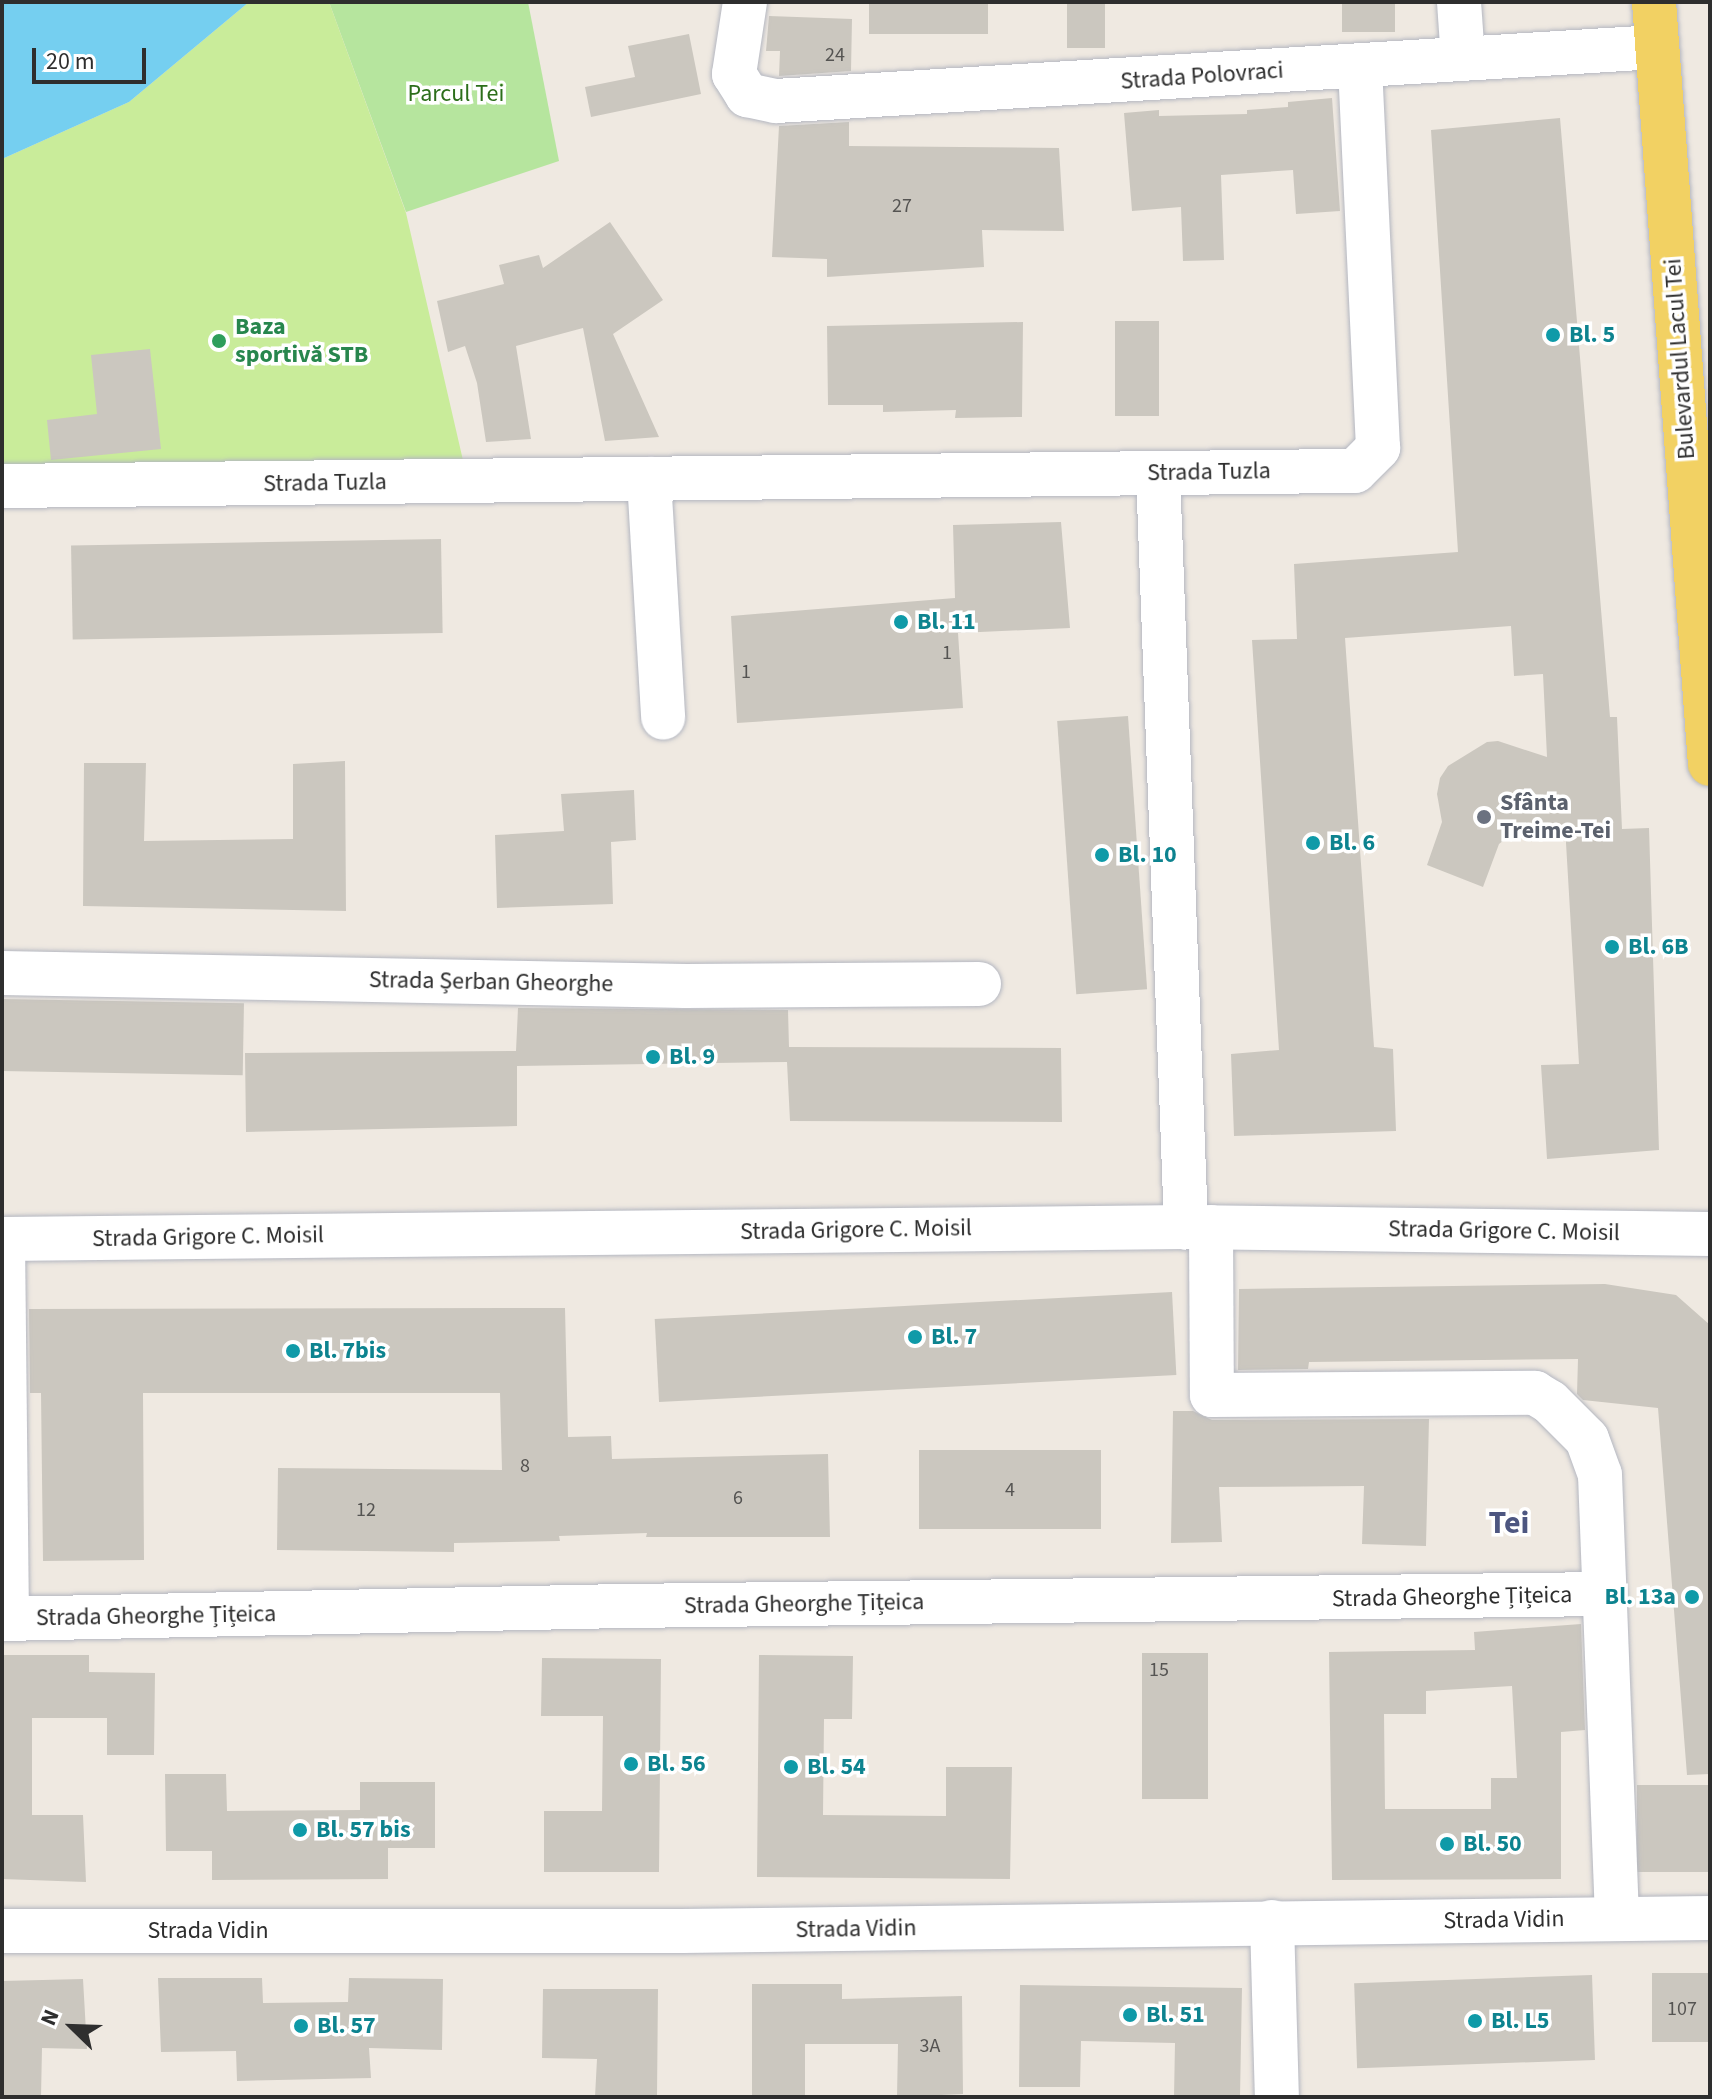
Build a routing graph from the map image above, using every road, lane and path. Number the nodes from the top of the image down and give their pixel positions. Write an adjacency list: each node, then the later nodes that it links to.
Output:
1 (745, 2): 6 (street, Strada Polovraci)
2 (1459, 2): 5 (street)
3 (1654, 2): 4 (main road, Bulevardul Lacul Tei)
4 (1657, 47): 5 (street, Strada Polovraci); 11 (main road, Bulevardul Lacul Tei)
5 (1463, 59): 6 (street, Strada Polovraci)
6 (1360, 65): 7 (street, Strada Tuzla)
7 (1158, 473): 8 (street, Strada Tuzla); 14 (street)
8 (649, 479): 9 (street, Strada Tuzla); 10 (street)
9 (2, 486)
10 (663, 718)
11 (1710, 764)
12 (2, 973): 13 (street, Strada Șerban Gheorghe)
13 (979, 984)
14 (1198, 1227): 15 (street, Strada Grigore C. Moisil); 16 (street, Strada Grigore C. Moisil); 17 (street)
15 (1710, 1234)
16 (3, 1239): 18 (street)
17 (1605, 1594): 18 (street, Strada Gheorghe Țițeica); 20 (street)
18 (4, 1619)
19 (1710, 1918): 20 (street, Strada Vidin)
20 (1617, 1919): 21 (street, Strada Vidin)
21 (1272, 1922): 22 (street, Strada Vidin); 23 (street)
22 (2, 1931)
23 (1277, 2097)

